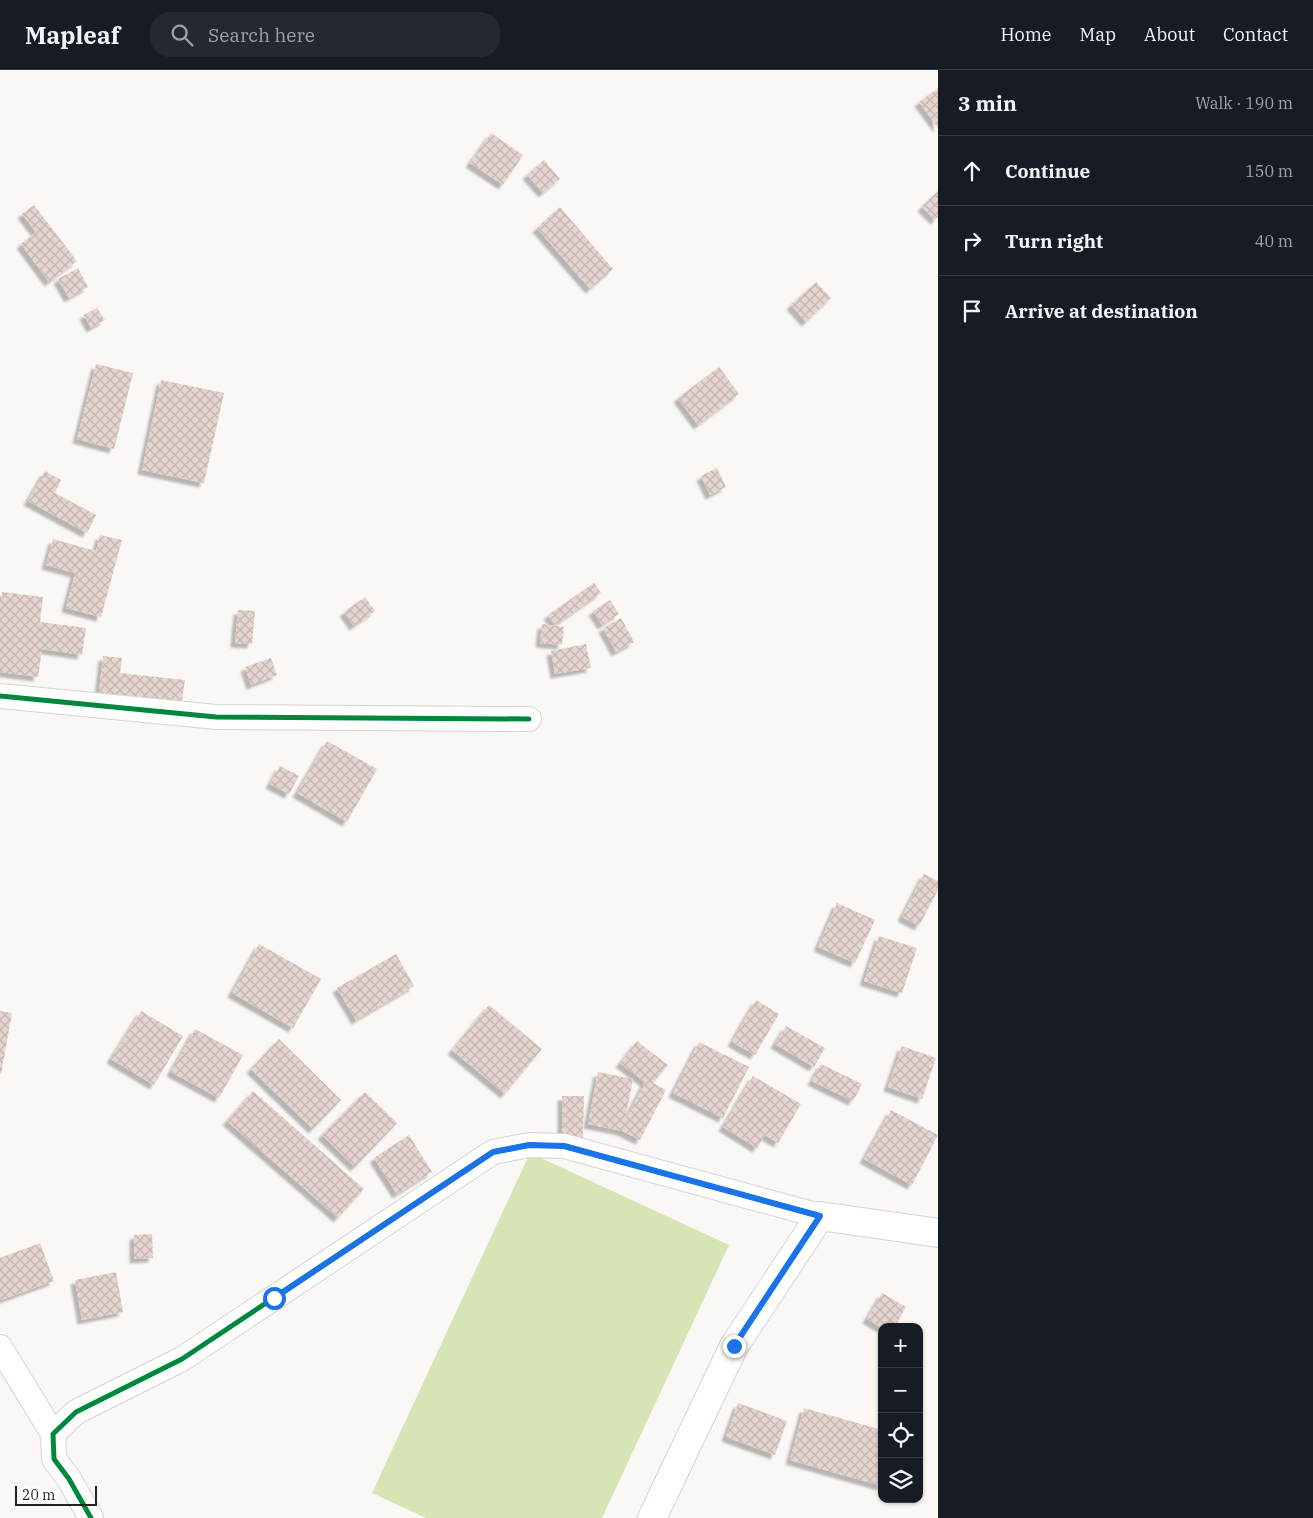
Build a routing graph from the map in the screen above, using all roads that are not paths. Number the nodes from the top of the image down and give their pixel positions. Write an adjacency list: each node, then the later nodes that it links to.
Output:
1 (0, 696): 2 (street)
2 (530, 719)
3 (820, 1216): 4 (street); 6 (street); 8 (street)
4 (938, 1232)
5 (0, 1347): 6 (street)
6 (53, 1434): 7 (street)
7 (92, 1518)
8 (652, 1518)

